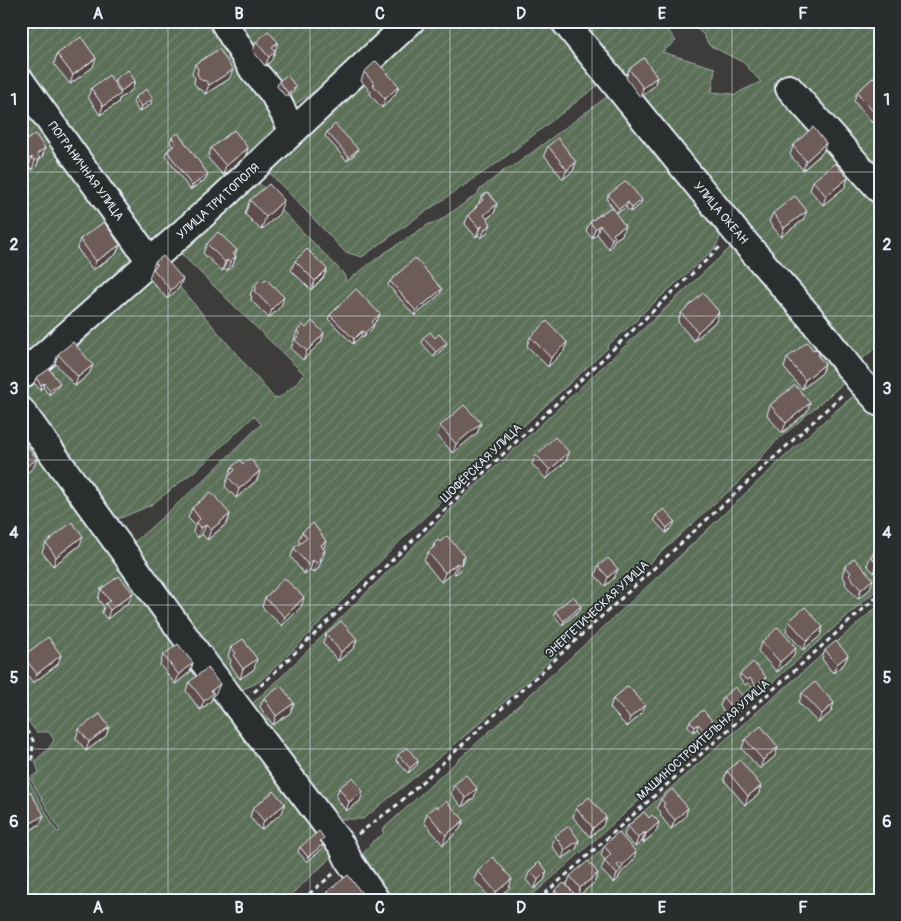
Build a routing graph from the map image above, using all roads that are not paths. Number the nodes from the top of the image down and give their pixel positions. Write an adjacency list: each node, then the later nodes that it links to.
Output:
1 (223, 21): 6 (street)
2 (411, 21): 6 (street, УЛИЦА ТРИ ТОПОЛЯ)
3 (564, 21): 10 (street, УЛИЦА ОКЕАН)
4 (21, 81): 8 (street, ПОГРАНИЧНАЯ УЛИЦА)
5 (789, 88): 7 (street)
6 (293, 131): 8 (street, УЛИЦА ТРИ ТОПОЛЯ)
7 (880, 190)
8 (150, 261): 9 (street, УЛИЦА ТРИ ТОПОЛЯ)
9 (21, 376)
10 (880, 403)
11 (21, 410): 12 (street)
12 (376, 900)

